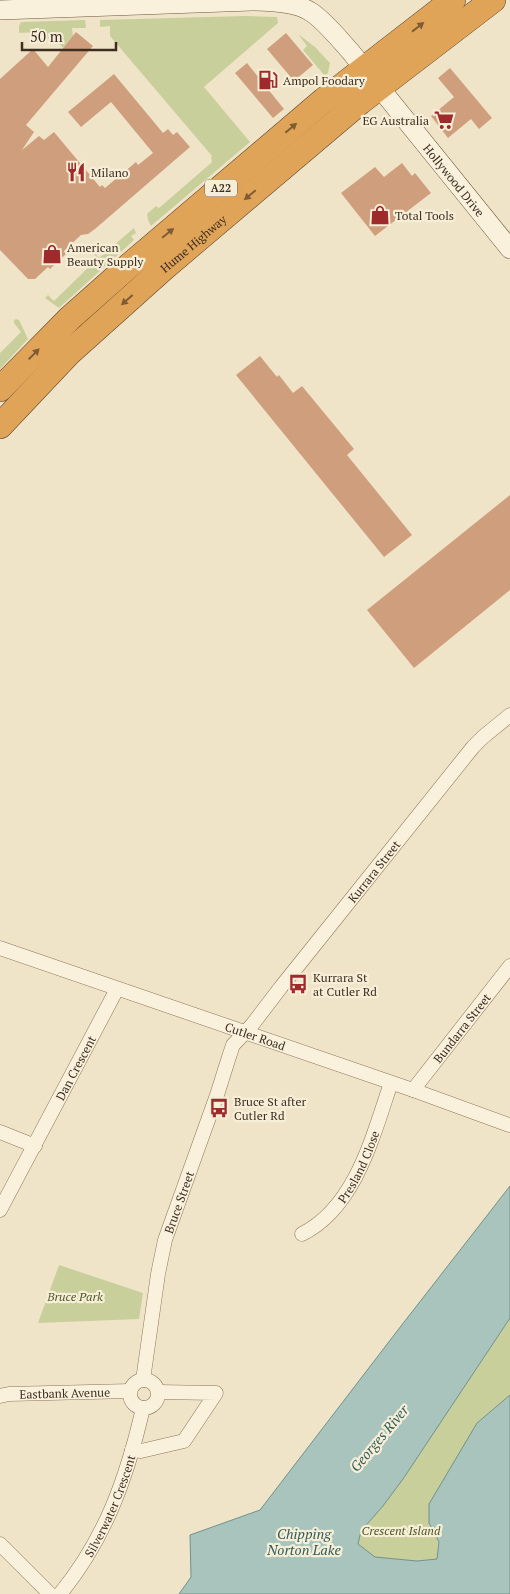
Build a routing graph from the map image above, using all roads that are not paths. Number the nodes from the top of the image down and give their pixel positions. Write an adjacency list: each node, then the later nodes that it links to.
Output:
1 (453, 0): 4 (highway, Hume Highway / A22, one-way to 1)
2 (493, 0): 4 (highway, Hume Highway / A22)
3 (0, 10): 4 (street, Hollywood Drive)
4 (372, 78): 5 (street, Hollywood Drive); 6 (highway, Hume Highway / A22, one-way to 4); 7 (highway, Hume Highway / A22, one-way to 7)
5 (510, 249)
6 (0, 389)
7 (0, 426)
8 (510, 715): 12 (street, Kurrara Street)
9 (0, 948): 11 (street, Cutler Road)
10 (510, 966): 14 (street, Bundarra Street)
11 (117, 989): 12 (street, Cutler Road); 17 (street, Dan Crescent)
12 (244, 1032): 13 (street, Cutler Road); 20 (street, Bruce Street)
13 (391, 1083): 14 (street, Cutler Road); 19 (street, Presland Close)
14 (413, 1090): 15 (street, Cutler Road)
15 (509, 1126)
16 (0, 1132): 17 (street)
17 (35, 1146): 18 (street, Dan Crescent)
18 (0, 1210)
19 (302, 1234)
20 (143, 1380): 21 (street); 22 (street)
21 (130, 1391): 23 (street, Eastbank Avenue); 24 (street)
22 (158, 1392): 24 (street); 25 (street)
23 (0, 1396)
24 (143, 1408): 25 (street, Silverwater Crescent)
25 (132, 1450): 28 (street, Silverwater Crescent)
26 (0, 1544): 27 (street)
27 (50, 1594)
28 (60, 1594)

